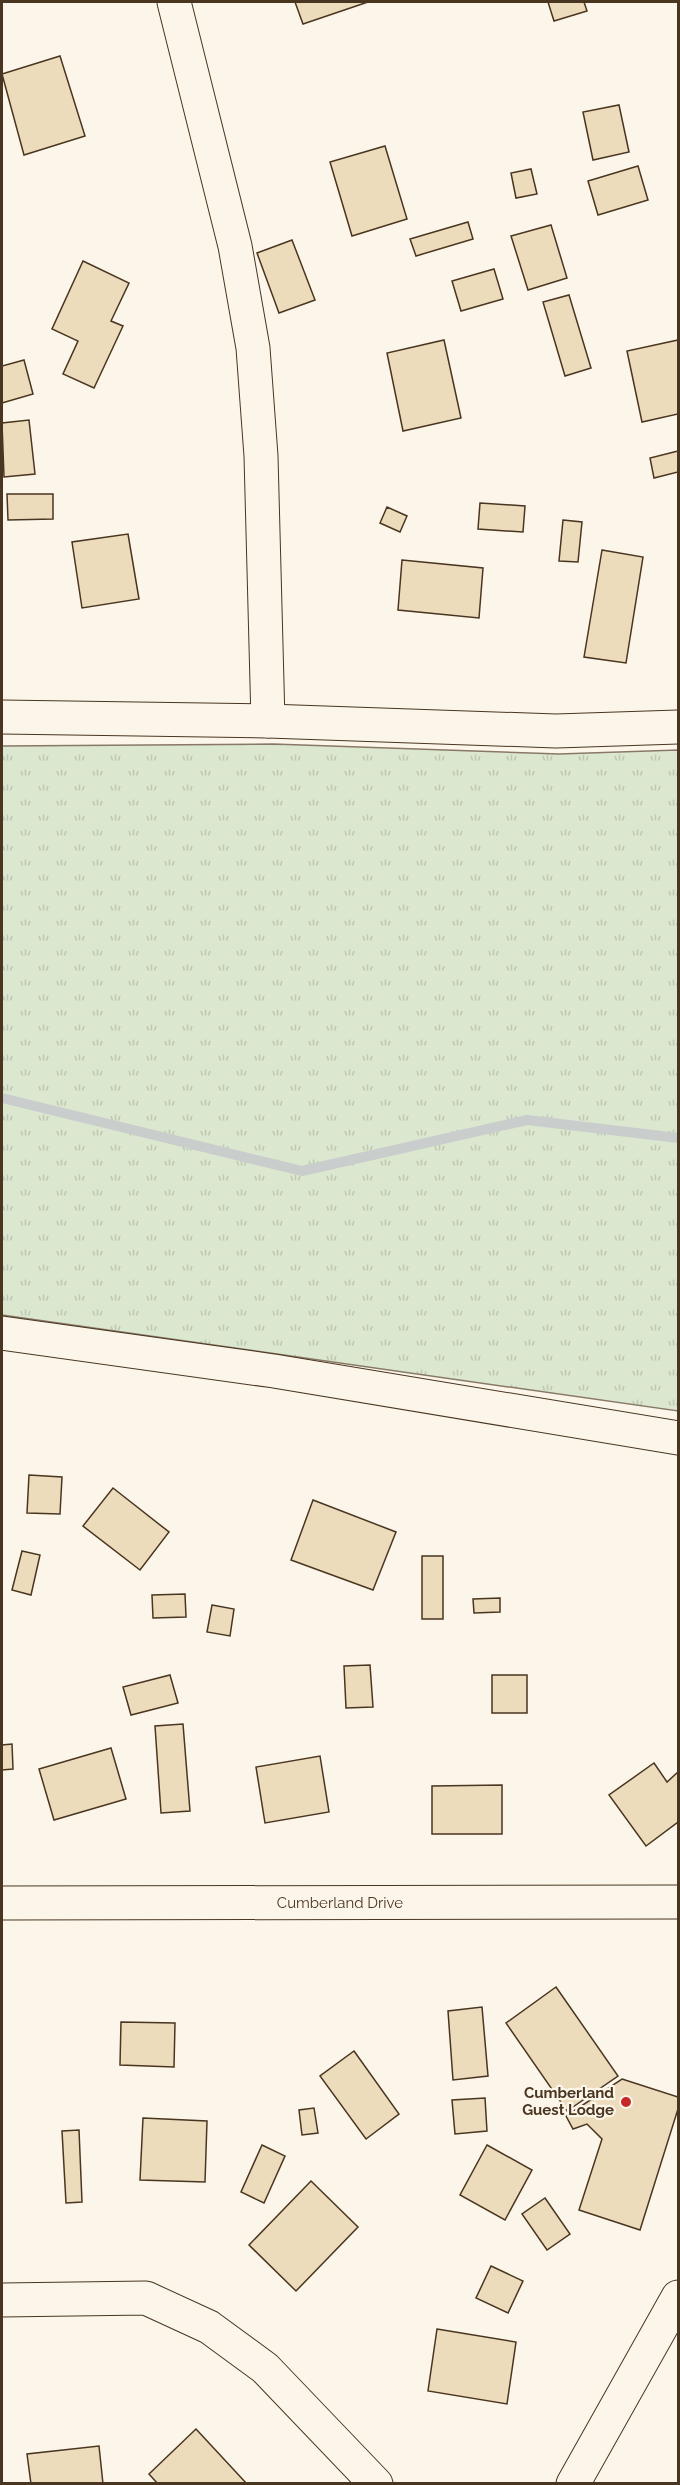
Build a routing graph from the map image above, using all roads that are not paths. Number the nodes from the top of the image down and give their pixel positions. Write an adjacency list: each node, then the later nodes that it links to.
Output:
1 (174, 2): 3 (street)
2 (2, 717): 3 (street)
3 (268, 722): 4 (street)
4 (678, 727)
5 (2, 1333): 6 (street)
6 (678, 1438)
7 (678, 1902): 8 (street, Cumberland Drive)
8 (2, 1903)
9 (678, 2297): 12 (street)
10 (2, 2300): 11 (street)
11 (376, 2484)
12 (573, 2484)

